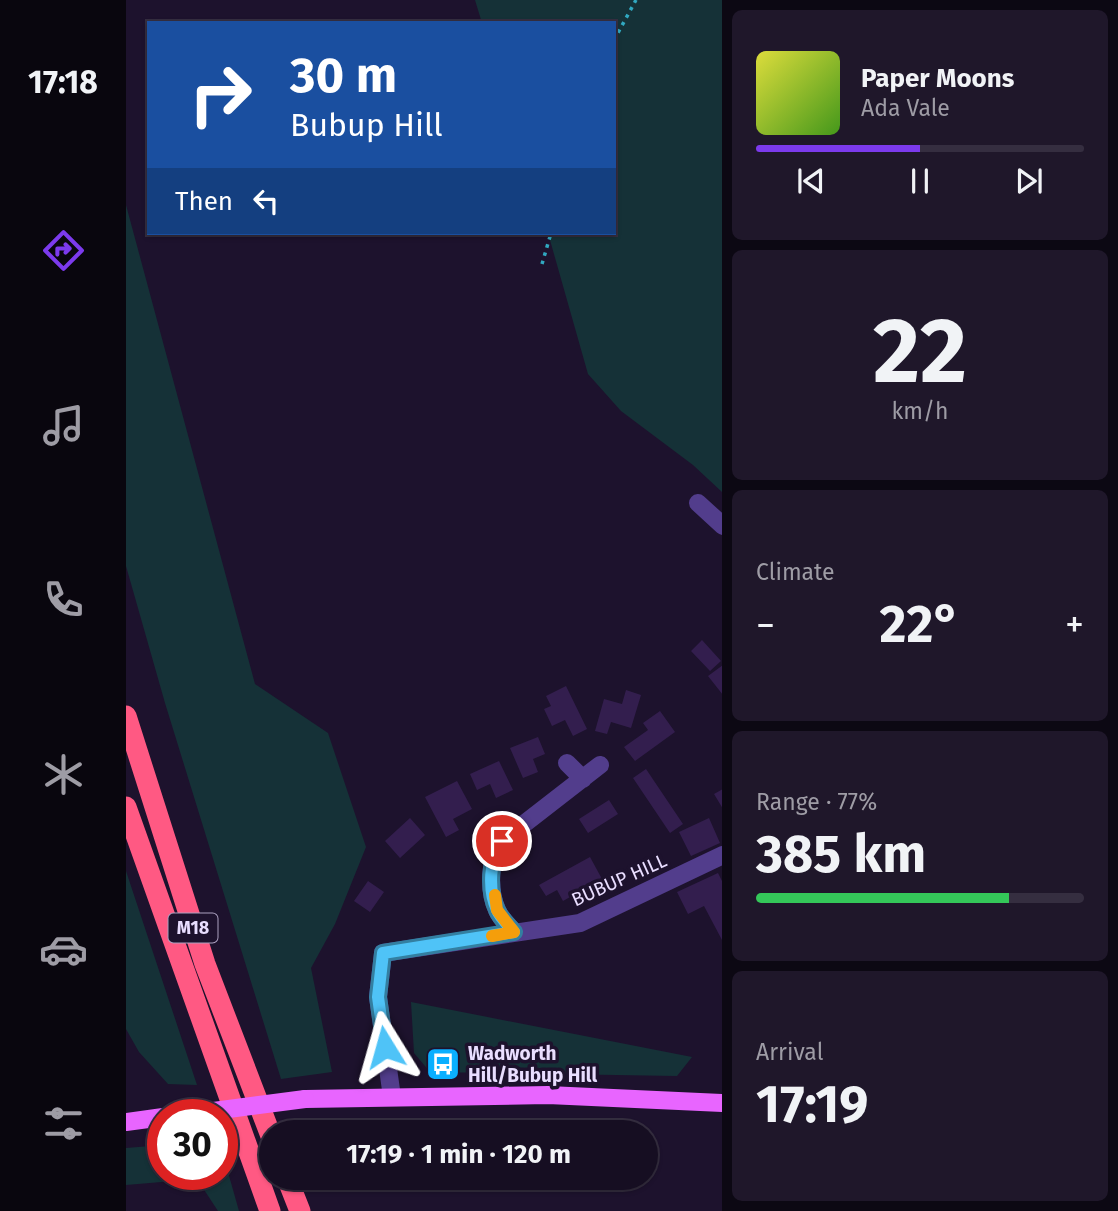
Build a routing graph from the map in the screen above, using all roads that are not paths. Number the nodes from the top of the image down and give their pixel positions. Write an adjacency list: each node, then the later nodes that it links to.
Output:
1 (698, 503): 2 (street)
2 (722, 525)
3 (126, 716): 14 (highway, M18)
4 (568, 763): 6 (street)
5 (600, 765): 6 (street)
6 (583, 779): 9 (street)
7 (126, 807): 17 (highway, M18)
8 (722, 858): 9 (street, BUBUP HILL)
9 (514, 932): 10 (street, BUBUP HILL)
10 (392, 1097): 11 (main road); 12 (main road, bridge)
11 (722, 1103)
12 (238, 1108)
13 (147, 1119): 15 (main road)
14 (265, 1120)
15 (126, 1122)
16 (292, 1190): 18 (highway)
17 (270, 1210)
18 (300, 1211)

